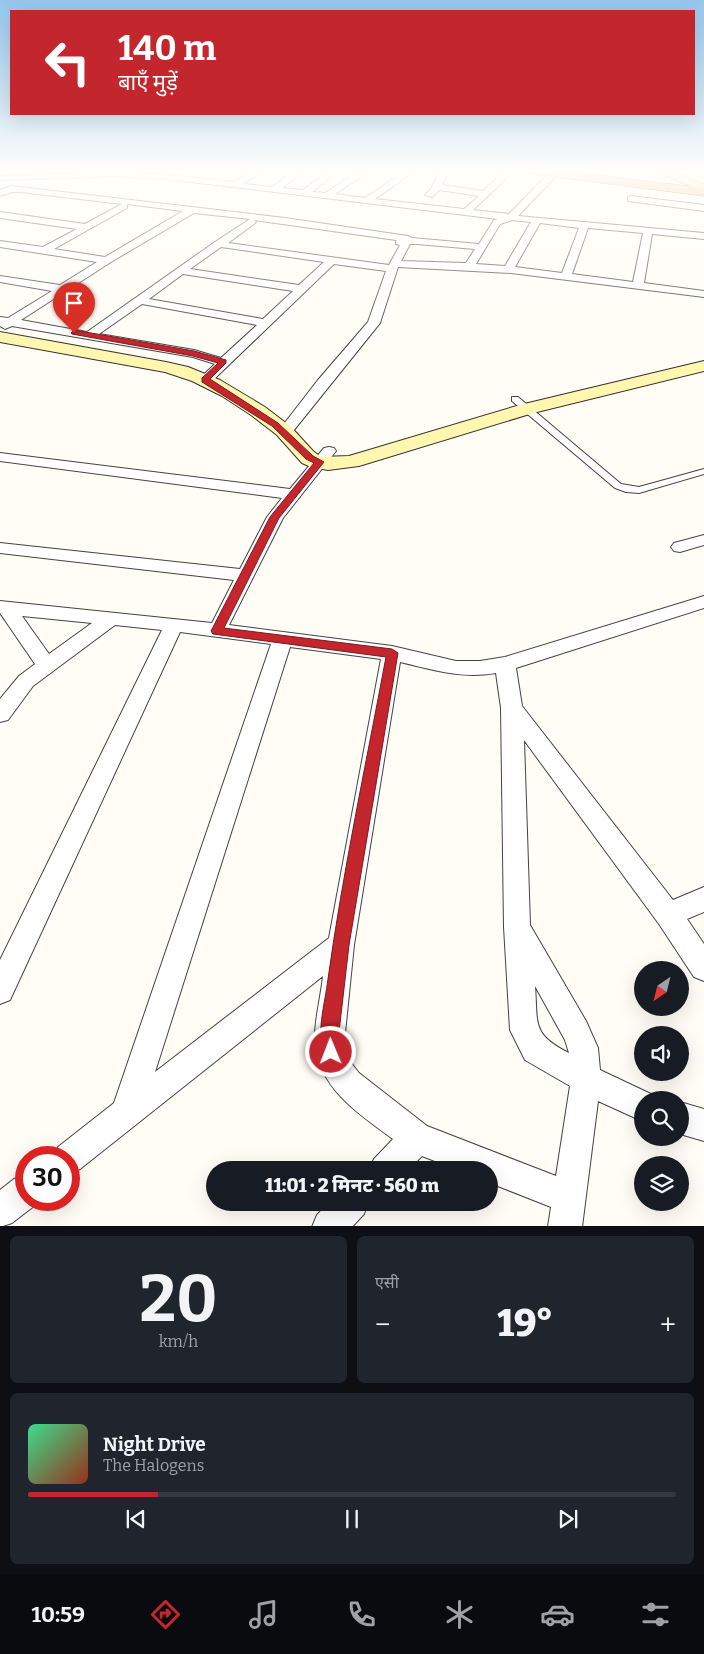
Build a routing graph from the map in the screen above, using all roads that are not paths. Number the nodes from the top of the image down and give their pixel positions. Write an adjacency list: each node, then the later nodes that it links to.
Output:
1 (85, 227): 16 (street)
2 (163, 227): 17 (street)
3 (243, 227): 14 (street)
4 (312, 227): 12 (street)
5 (488, 227): 15 (street)
6 (532, 227): 21 (street)
7 (584, 227): 24 (street)
8 (598, 227): 9 (street)
9 (619, 229): 10 (street)
10 (655, 230): 11 (street); 26 (street)
11 (704, 236)
12 (404, 241): 15 (street); 20 (street); 23 (street)
13 (0, 244): 16 (street)
14 (218, 244): 18 (street); 22 (street)
15 (480, 247): 19 (street)
16 (44, 251): 17 (street)
17 (107, 260): 27 (street)
18 (332, 260): 23 (street); 28 (street)
19 (469, 266): 20 (street); 21 (street)
20 (393, 267): 23 (street); 41 (street)
21 (508, 270): 24 (street)
22 (181, 271): 28 (street); 30 (street)
23 (379, 272)
24 (566, 277): 26 (street)
25 (0, 279): 27 (street)
26 (638, 286): 29 (street)
27 (62, 289): 33 (street)
28 (300, 289): 32 (street)
29 (704, 294)
30 (139, 300): 32 (street); 34 (street)
31 (363, 321): 39 (street)
32 (266, 322): 38 (street)
33 (3, 325): 34 (street); 38 (street)
34 (90, 335): 38 (street)
35 (0, 337): 38 (street)
36 (704, 353): 40 (street)
37 (704, 366): 40 (street)
38 (214, 372): 41 (street)
39 (306, 387)
40 (521, 404): 43 (street); 44 (lane)
41 (283, 424): 43 (street)
42 (0, 457): 45 (street)
43 (324, 457): 45 (street)
44 (704, 471)
45 (292, 494): 49 (street)
46 (704, 540): 47 (street)
47 (680, 547)
48 (0, 548): 49 (street)
49 (244, 574): 54 (street)
50 (704, 602): 58 (street)
51 (3, 608): 52 (street); 57 (street)
52 (111, 619): 53 (street); 57 (street)
53 (174, 626): 54 (street); 66 (street)
54 (217, 631): 55 (street)
55 (282, 640): 56 (street); 69 (street)
56 (392, 653): 58 (street); 64 (street)
57 (46, 664): 60 (street)
58 (505, 664): 59 (street)
59 (512, 708): 62 (street); 63 (street)
60 (0, 714)
61 (704, 899): 62 (street)
62 (668, 915): 65 (street)
63 (517, 927): 67 (street); 67 (street)
64 (341, 945): 69 (street); 72 (street)
65 (704, 966)
66 (0, 990)
67 (586, 1078): 68 (street); 75 (street)
68 (634, 1103)
69 (126, 1114): 73 (street)
70 (689, 1120): 71 (street)
71 (704, 1124)
72 (417, 1138): 74 (street); 75 (street)
73 (80, 1150)
74 (394, 1161)
75 (569, 1198): 80 (street)
76 (15, 1199): 77 (street)
77 (0, 1211)
78 (343, 1211): 79 (street)
79 (329, 1226)
80 (565, 1226)

